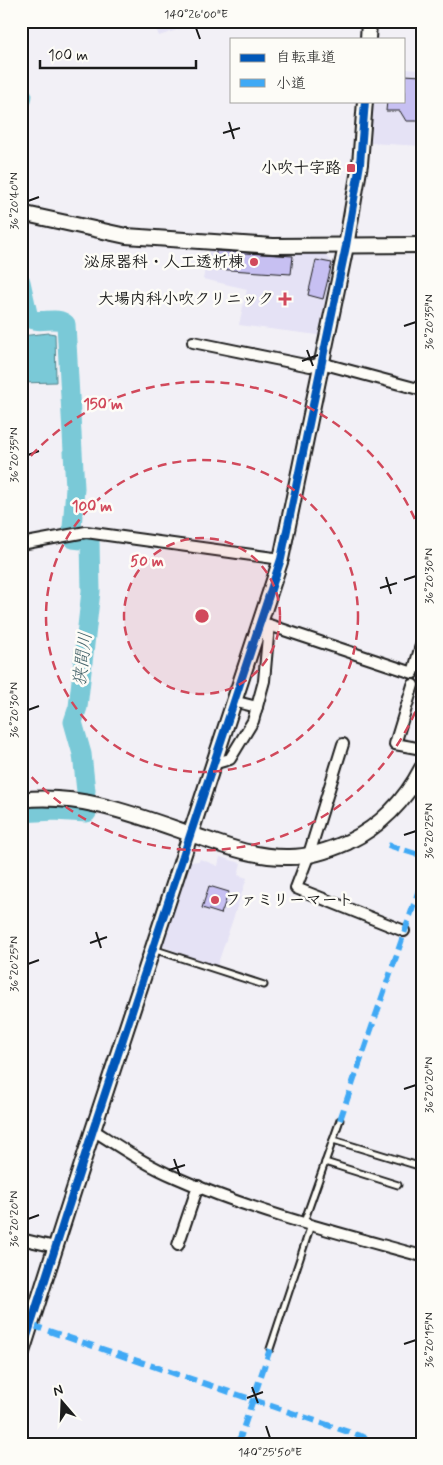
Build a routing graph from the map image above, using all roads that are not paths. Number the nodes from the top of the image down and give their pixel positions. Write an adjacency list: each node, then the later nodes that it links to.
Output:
1 (369, 21): 2 (street)
2 (368, 38)
3 (365, 102): 6 (street)
4 (21, 213): 6 (street)
5 (422, 245): 6 (street)
6 (346, 246): 8 (street)
7 (193, 342): 8 (street)
8 (321, 363): 9 (street); 11 (street)
9 (422, 390)
10 (21, 544): 11 (street)
11 (281, 559): 12 (street)
12 (264, 623): 13 (street); 15 (street); 16 (street)
13 (422, 642)
14 (413, 685): 18 (street)
15 (233, 701): 16 (street); 19 (street)
16 (257, 707): 19 (street)
17 (343, 744): 23 (street)
18 (422, 749)
19 (213, 764): 22 (street)
20 (422, 768): 23 (street)
21 (21, 800): 22 (street)
22 (191, 834): 23 (street); 25 (street)
23 (309, 854): 24 (street)
24 (404, 931)
25 (153, 949): 26 (lane); 28 (street)
26 (264, 985)
27 (340, 1120): 29 (lane)
28 (93, 1130): 33 (street); 37 (street)
29 (333, 1140): 30 (lane); 31 (lane)
30 (325, 1162): 32 (lane); 34 (lane)
31 (422, 1168)
32 (398, 1185)
33 (198, 1186): 34 (street); 36 (street)
34 (308, 1224): 38 (street); 39 (lane)
35 (21, 1239): 37 (street)
36 (178, 1245)
37 (55, 1247): 40 (street)
38 (422, 1256)
39 (270, 1349)
40 (21, 1355)

